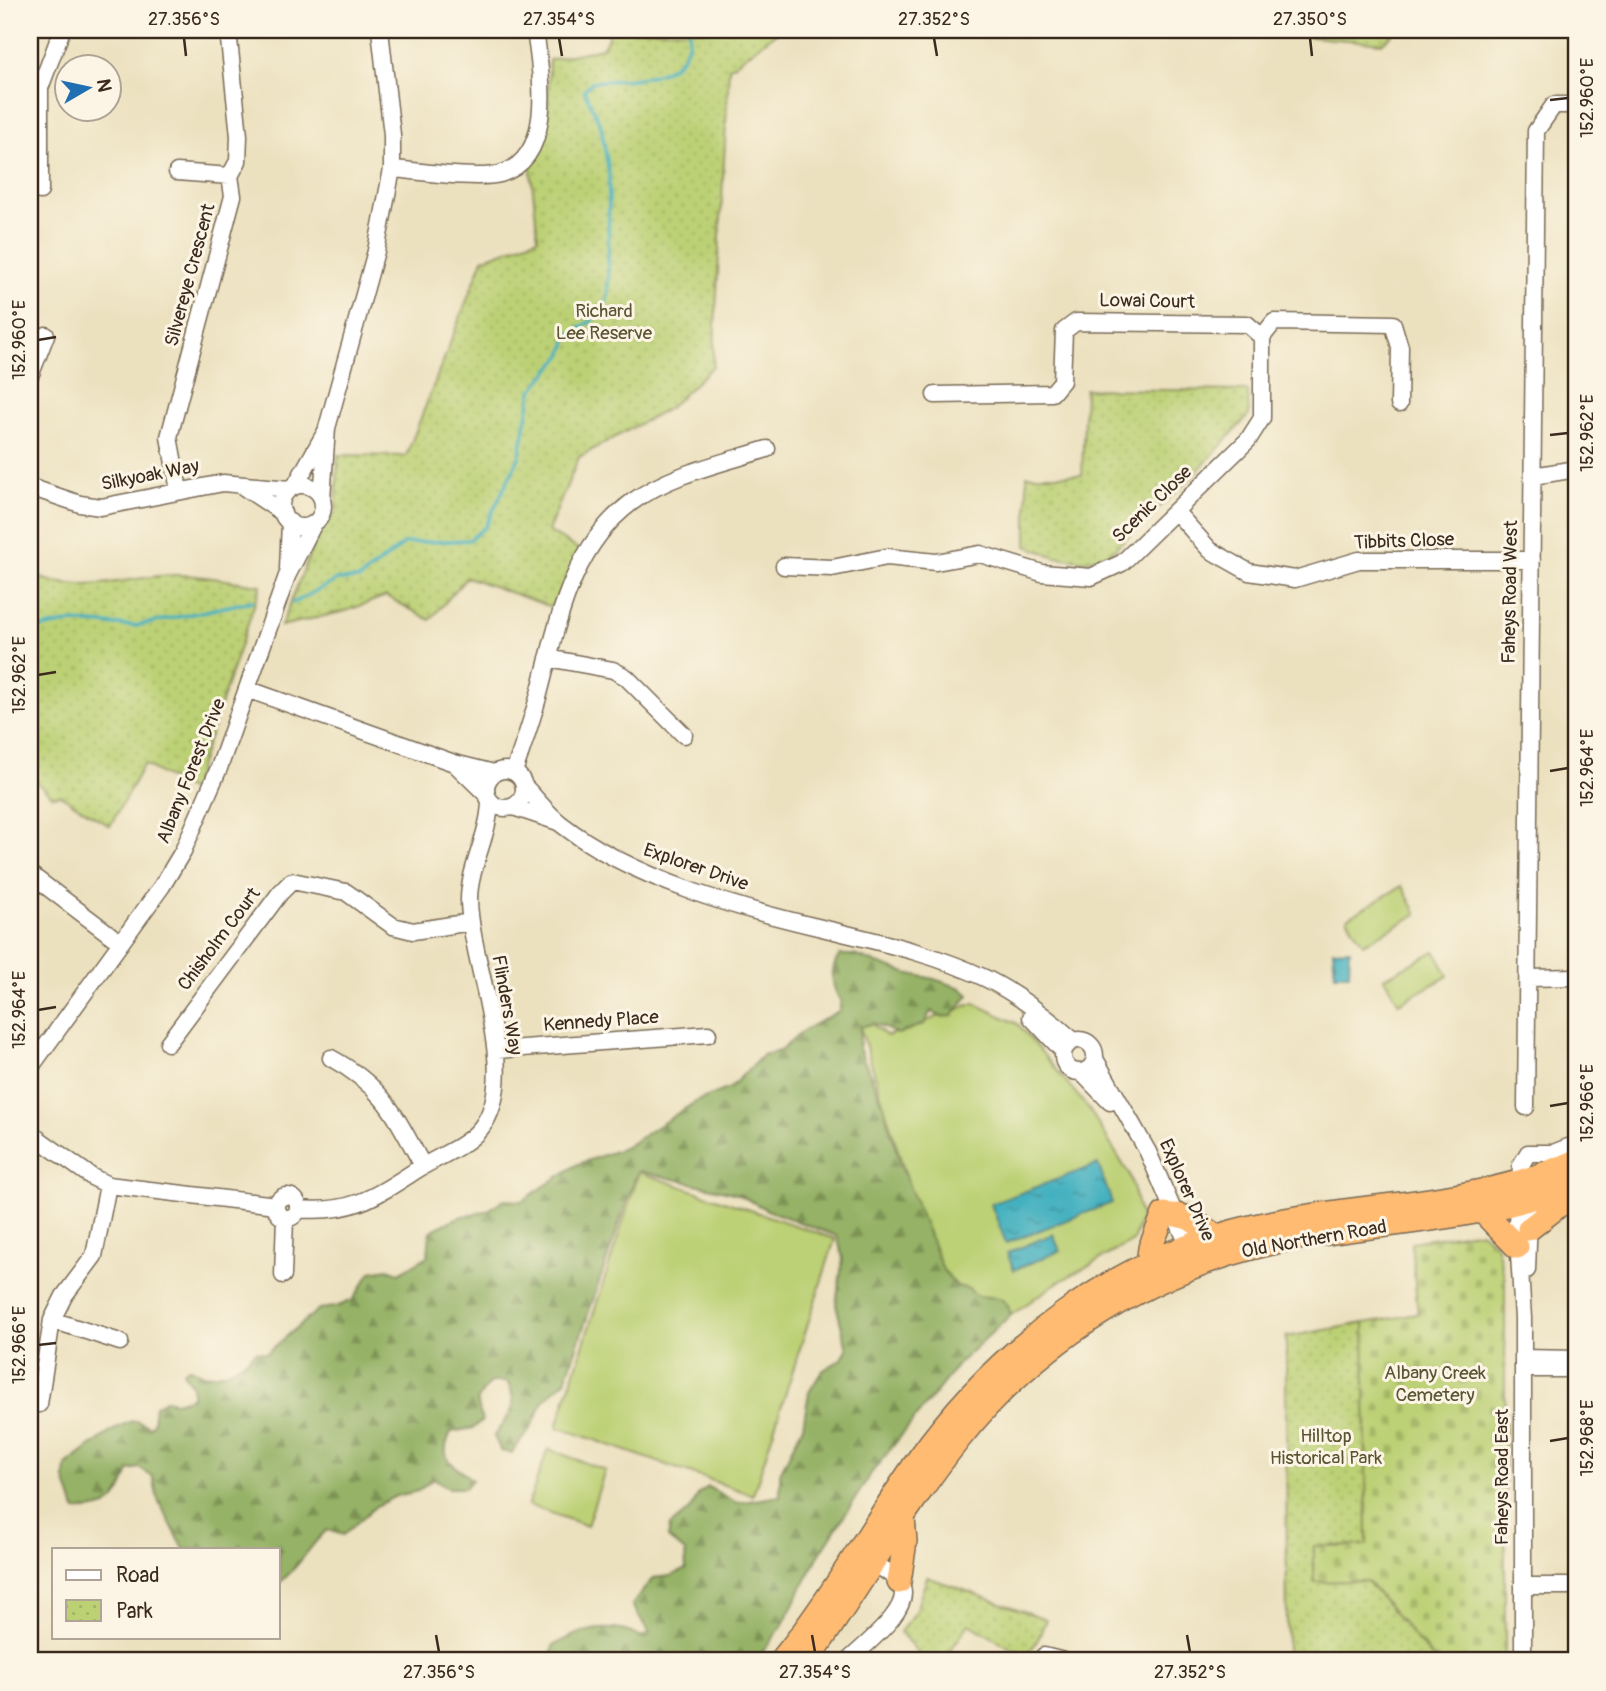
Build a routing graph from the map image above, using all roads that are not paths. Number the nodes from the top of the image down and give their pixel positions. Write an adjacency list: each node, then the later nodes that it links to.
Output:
1 (62, 30): 9 (street)
2 (228, 30): 8 (street, Silvereye Crescent)
3 (380, 30): 6 (street)
4 (535, 30): 6 (street)
5 (1576, 106): 18 (street, Faheys Road West)
6 (391, 169): 15 (street)
7 (177, 172): 8 (street)
8 (230, 176): 22 (street, Silvereye Crescent)
9 (40, 191)
10 (46, 335): 12 (street)
11 (1262, 337): 13 (street, Lowai Court); 14 (street); 24 (street, Scenic Close)
12 (30, 376)
13 (935, 395)
14 (1399, 404)
15 (327, 428): 21 (street); 23 (street)
16 (767, 449): 30 (street)
17 (1576, 468): 18 (street)
18 (1533, 469): 27 (street, Faheys Road West)
19 (240, 485): 21 (street, Silkyoak Way); 22 (street, Silkyoak Way); 25 (street)
20 (30, 486): 22 (street, Silkyoak Way)
21 (293, 488): 23 (street); 25 (street)
22 (178, 490)
23 (322, 499): 26 (street)
24 (1177, 512): 27 (street, Tibbits Close); 28 (street, Scenic Close)
25 (286, 517): 26 (street); 29 (street, Albany Forest Drive)
26 (314, 523): 29 (street, Albany Forest Drive)
27 (1532, 559): 41 (street, Faheys Road West)
28 (784, 566)
29 (288, 576): 31 (street, Albany Forest Drive)
30 (548, 658): 32 (street); 34 (street)
31 (247, 689): 33 (street, Explorer Drive); 39 (street, Albany Forest Drive)
32 (684, 735)
33 (454, 763): 34 (street, Explorer Drive); 35 (street, Explorer Drive)
34 (508, 775): 35 (street); 35 (street); 36 (street, Explorer Drive)
35 (498, 803): 36 (street, Explorer Drive); 38 (street, Flinders Way)
36 (560, 823): 44 (street, Explorer Drive)
37 (30, 874): 39 (street)
38 (471, 922): 43 (street, Chisholm Court); 45 (street, Flinders Way)
39 (121, 943): 48 (street, Albany Forest Drive)
40 (1576, 977): 41 (street)
41 (1529, 978): 50 (street, Faheys Road West)
42 (708, 1034): 45 (street, Kennedy Place)
43 (168, 1043)
44 (1068, 1046): 47 (street); 49 (street)
45 (497, 1050): 54 (street, Flinders Way)
46 (331, 1058): 54 (street)
47 (1095, 1059): 49 (street); 60 (street, Explorer Drive)
48 (30, 1068)
49 (1082, 1073): 60 (street, Explorer Drive)
50 (1526, 1107)
51 (30, 1133): 56 (street, Flinders Way)
52 (1576, 1144): 57 (street)
53 (1576, 1161): 57 (highway, Old Northern Road)
54 (423, 1166): 58 (street, Flinders Way)
55 (1576, 1183): 57 (highway, Old Northern Road); 62 (highway)
56 (108, 1185): 58 (street, Flinders Way); 66 (street)
57 (1524, 1190): 59 (highway, Old Northern Road); 61 (highway, Old Northern Road); 62 (street, Faheys Road East)
58 (287, 1211): 65 (street)
59 (1482, 1211): 62 (highway); 63 (highway, Old Northern Road)
60 (1170, 1215): 61 (highway); 63 (street, Explorer Drive); 64 (highway)
61 (1217, 1237): 63 (highway, Old Northern Road)
62 (1523, 1238): 69 (street, Faheys Road East)
63 (1188, 1258): 64 (highway, Old Northern Road); 72 (highway, Old Northern Road)
64 (1148, 1264): 73 (highway, Old Northern Road)
65 (283, 1275)
66 (52, 1320): 67 (street); 71 (street)
67 (120, 1342)
68 (1576, 1359): 69 (street)
69 (1523, 1363): 70 (street); 75 (street, Faheys Road East)
70 (1576, 1369)
71 (39, 1405)
72 (903, 1518): 73 (highway, Old Northern Road); 74 (highway)
73 (864, 1558): 74 (street); 78 (highway, Old Northern Road); 79 (highway, Old Northern Road)
74 (899, 1582): 80 (street)
75 (1524, 1586): 76 (street); 82 (street, Faheys Road East)
76 (1576, 1586)
77 (1042, 1659): 81 (street)
78 (781, 1661)
79 (807, 1661)
80 (848, 1661)
81 (1064, 1661)
82 (1523, 1661)

